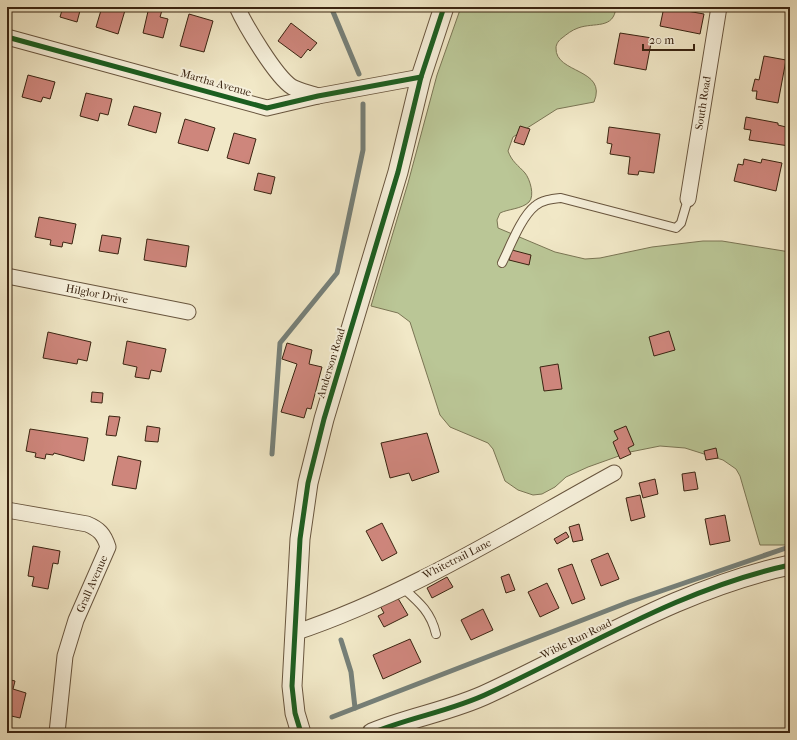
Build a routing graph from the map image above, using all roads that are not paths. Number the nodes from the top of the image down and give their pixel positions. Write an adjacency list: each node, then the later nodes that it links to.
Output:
1 (237, 7): 6 (street)
2 (444, 7): 5 (street, Anderson Road)
3 (719, 7): 7 (street, South Road)
4 (7, 37): 6 (street, Martha Avenue)
5 (421, 77): 6 (street, Martha Avenue); 15 (street, Anderson Road)
6 (318, 96)
7 (688, 199): 8 (lane)
8 (502, 263)
9 (7, 276): 10 (street, Hilglor Drive)
10 (188, 312)
11 (614, 472): 14 (street, Whitetrail Lane)
12 (7, 510): 17 (street, Grall Avenue)
13 (790, 566): 19 (street, Wible Run Road)
14 (402, 588): 15 (street, Whitetrail Lane); 16 (lane)
15 (294, 633): 18 (street, Anderson Road)
16 (436, 634)
17 (57, 733)
18 (301, 733)
19 (372, 733)

